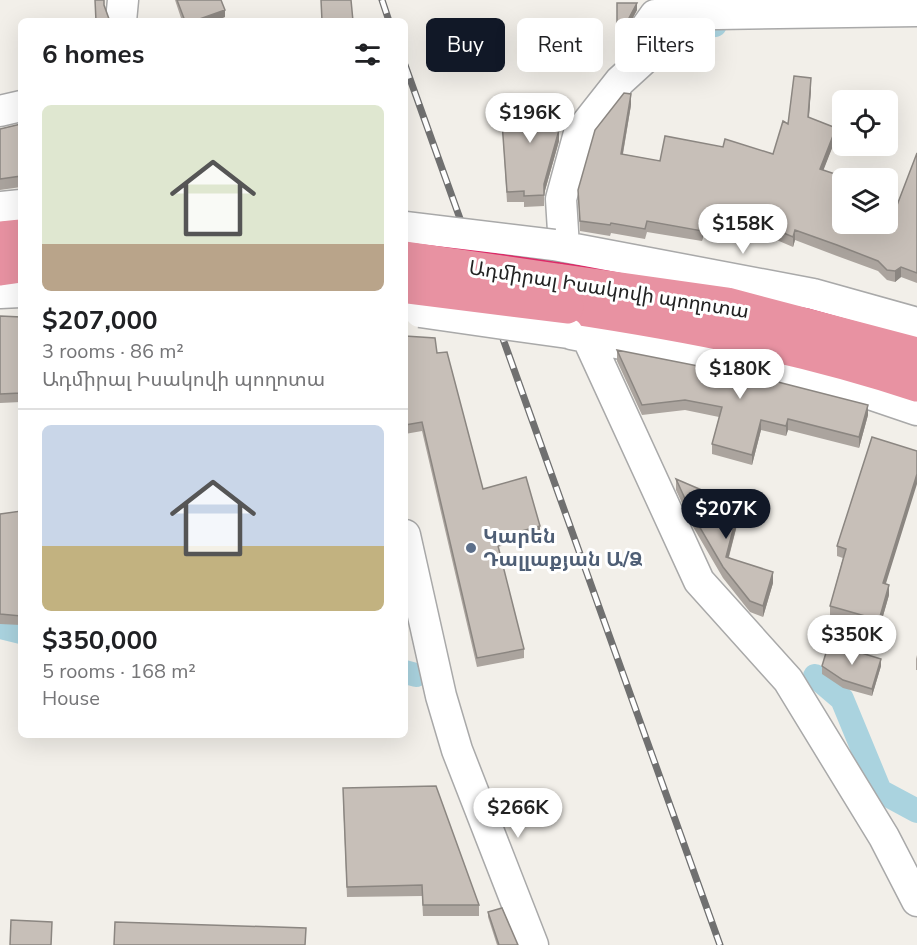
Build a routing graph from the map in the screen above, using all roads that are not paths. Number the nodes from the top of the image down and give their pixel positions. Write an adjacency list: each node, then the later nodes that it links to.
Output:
1 (123, 0): 4 (street)
2 (649, 8): 3 (street); 12 (street)
3 (917, 11)
4 (121, 18)
5 (18, 107): 6 (street)
6 (0, 111)
7 (18, 205): 8 (street)
8 (0, 207)
9 (408, 226): 12 (street, bridge)
10 (18, 236): 11 (highway)
11 (0, 238)
12 (559, 246): 19 (street)
13 (18, 266): 14 (highway)
14 (0, 269)
15 (408, 291): 18 (highway, Ադմիրալ Իսակովի պողոտա, bridge); 18 (street, bridge)
16 (18, 292): 17 (street)
17 (0, 293)
18 (570, 314): 20 (highway, Ադմիրալ Իսակովի պողոտա); 21 (highway, Ադմիրալ Իսակովի պողոտա); 22 (street); 24 (street)
19 (917, 323)
20 (917, 354)
21 (917, 385)
22 (917, 410)
23 (408, 548): 25 (street)
24 (917, 901)
25 (533, 945)

